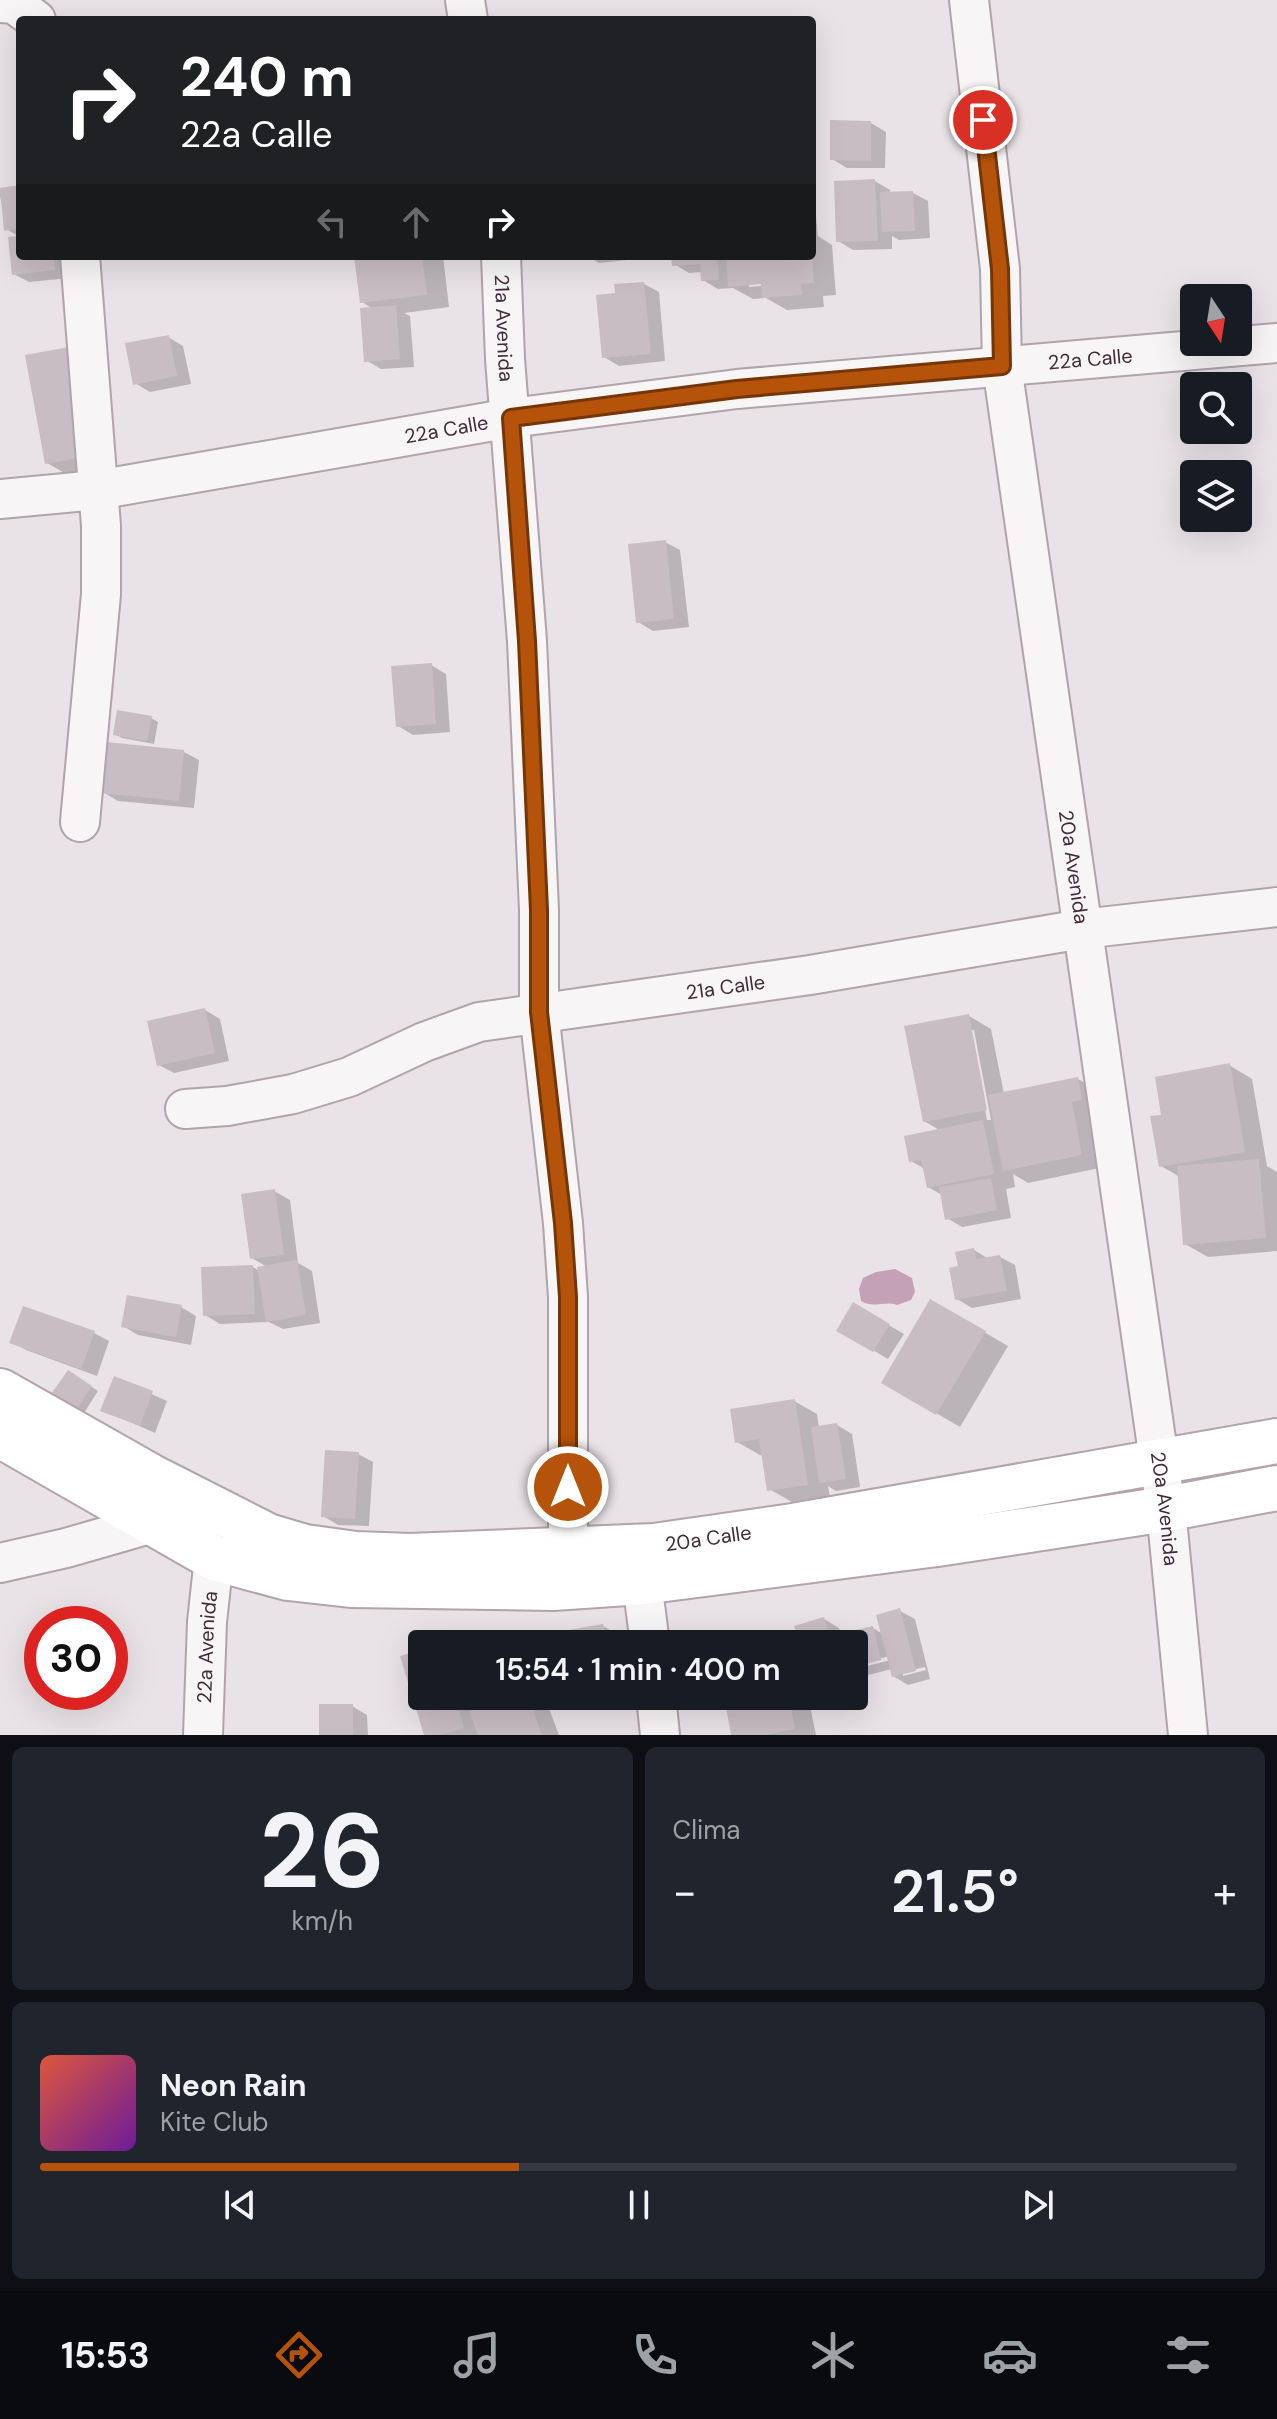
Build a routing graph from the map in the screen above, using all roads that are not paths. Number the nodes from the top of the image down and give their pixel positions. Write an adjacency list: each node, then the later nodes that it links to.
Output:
1 (969, 0): 7 (street, 20a Avenida)
2 (0, 3): 3 (street)
3 (30, 16)
4 (80, 260): 9 (street)
5 (501, 260): 8 (street, 21a Avenida)
6 (1277, 343): 7 (street, 22a Calle)
7 (1002, 366): 8 (street, 22a Calle); 13 (street, 20a Avenida)
8 (511, 418): 9 (street, 22a Calle); 14 (street, 21a Avenida)
9 (97, 490): 10 (street, 22a Calle); 11 (street)
10 (0, 499)
11 (80, 822)
12 (1277, 907): 13 (street, 21a Calle)
13 (1082, 929): 14 (street, 21a Calle); 19 (street, 20a Avenida)
14 (539, 1012): 15 (street, 21a Calle); 23 (street, 21a Avenida)
15 (185, 1109)
16 (0, 1391): 23 (main road, 20a Calle)
17 (0, 1435): 22 (main road, 20a Calle)
18 (1277, 1441): 19 (main road, 20a Calle)
19 (1159, 1463): 21 (street, 20a Avenida); 23 (main road, 20a Calle)
20 (1277, 1488): 21 (main road, 20a Calle)
21 (1166, 1509): 26 (main road, 20a Calle); 31 (street, 20a Avenida)
22 (153, 1523): 24 (main road, 20a Calle); 25 (street)
23 (568, 1551)
24 (214, 1558): 26 (main road, 20a Calle); 29 (street, 22a Avenida)
25 (0, 1563)
26 (642, 1582): 27 (street)
27 (648, 1630)
28 (657, 1710): 30 (street)
29 (203, 1735)
30 (660, 1735)
31 (1188, 1735)

